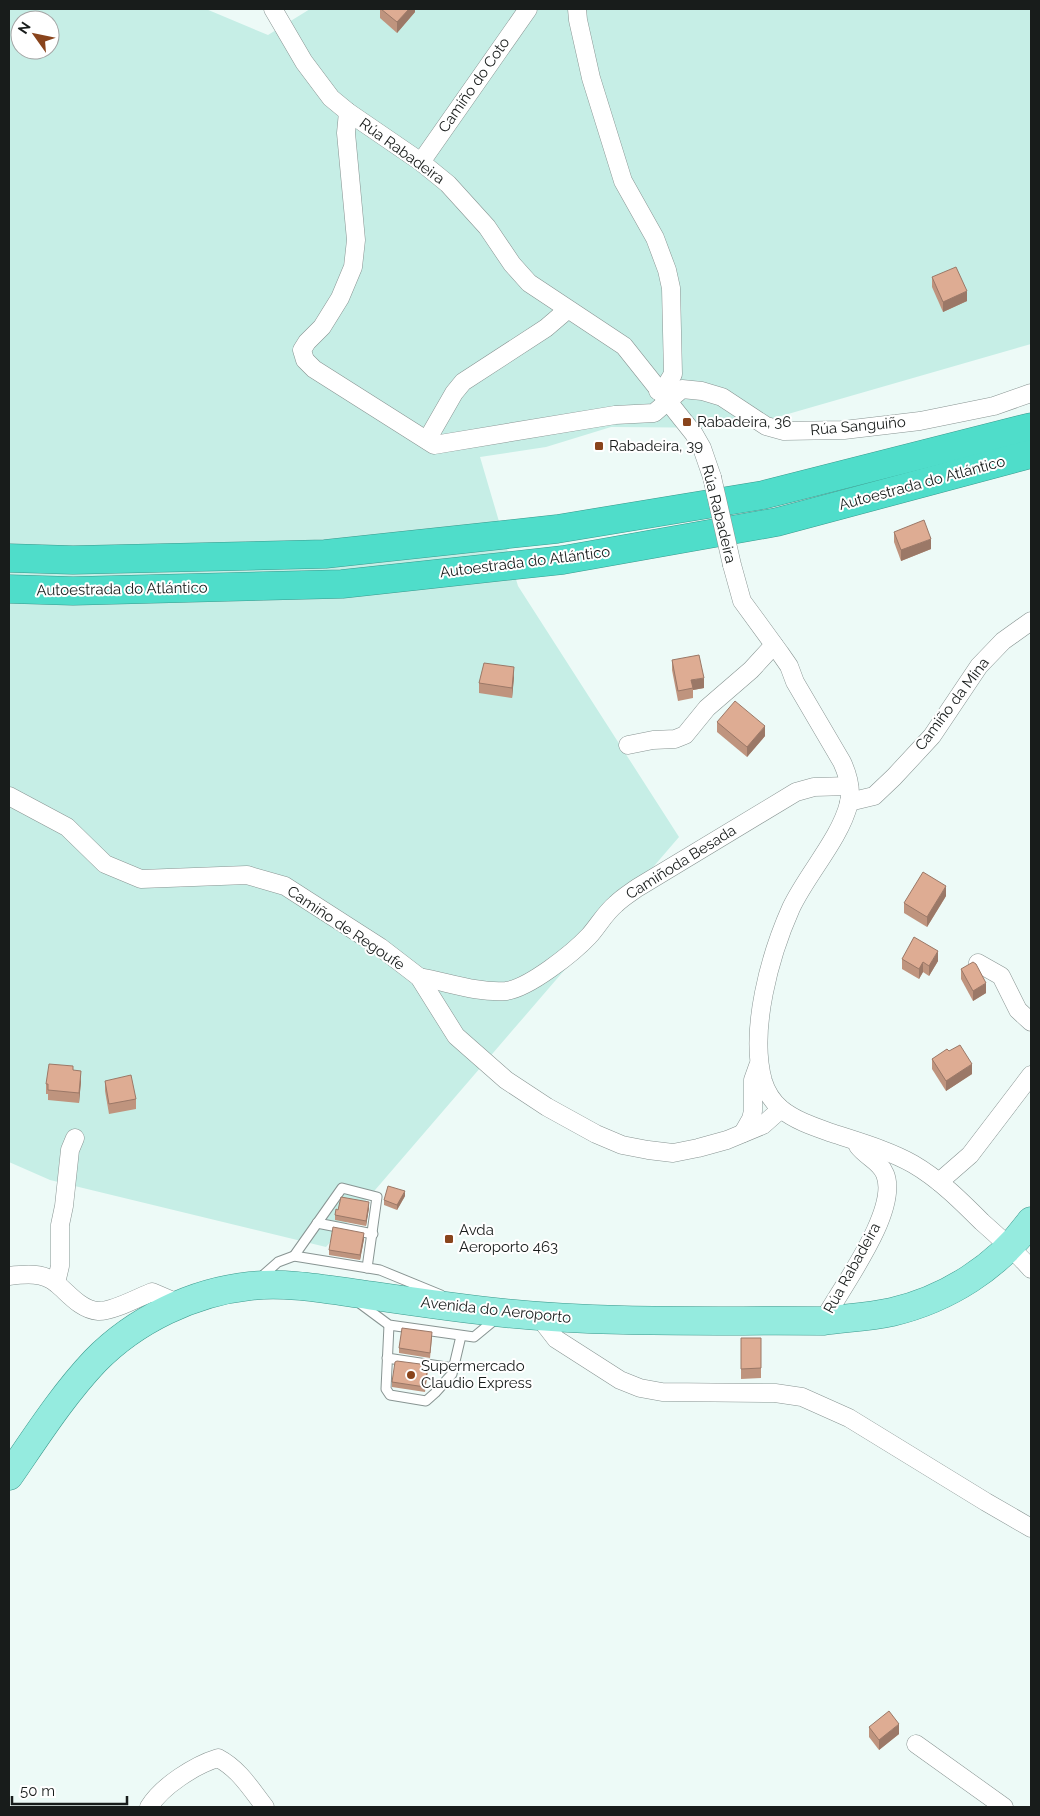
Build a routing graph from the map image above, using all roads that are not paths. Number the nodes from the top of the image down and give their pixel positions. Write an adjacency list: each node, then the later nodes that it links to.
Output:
1 (273, 9): 4 (street, Rúa Rabadeira)
2 (528, 9): 5 (street, Camiño do Coto)
3 (577, 9): 8 (street)
4 (348, 112): 5 (street, Rúa Rabadeira); 10 (street)
5 (421, 162): 6 (street, Rúa Rabadeira)
6 (567, 310): 8 (street, Rúa Rabadeira); 10 (street)
7 (1031, 393): 8 (street, Rúa Sanguiño)
8 (663, 397): 10 (street); 15 (street, Rúa Rabadeira, bridge)
9 (1031, 427): 12 (highway, Autoestrada do Atlántico)
10 (427, 440)
11 (1031, 454): 13 (highway, Autoestrada do Atlántico)
12 (9, 558)
13 (9, 589)
14 (1031, 621): 17 (street, Camiño da Mina)
15 (774, 645): 16 (street); 17 (street, Rúa Rabadeira)
16 (628, 745)
17 (849, 794): 20 (street, Camiñoda Besada); 22 (street, Rúa Rabadeira)
18 (9, 796): 20 (street, Camiño de Regoufe)
19 (978, 963): 21 (street)
20 (419, 977): 25 (street, Camiño de Regoufe)
21 (1031, 1022)
22 (760, 1061): 24 (street, Rúa Rabadeira); 25 (street, Rúa Rabadeira)
23 (1031, 1075): 28 (street)
24 (781, 1109): 25 (street, Camiño de Regoufe); 27 (street, Rúa Rabadeira)
25 (743, 1133)
26 (75, 1138): 37 (street)
27 (853, 1140): 28 (street, Rúa Rabadeira); 44 (street, Rúa Rabadeira)
28 (939, 1182): 32 (street, Rúa Rabadeira)
29 (1031, 1220): 32 (main road, Avenida do Aeroporto)
30 (317, 1224): 31 (lane); 31 (lane); 33 (lane)
31 (373, 1234): 34 (lane)
32 (1010, 1246): 35 (street, Rúa Rabadeira); 44 (main road, Avenida do Aeroporto)
33 (294, 1256): 34 (lane); 38 (lane)
34 (368, 1268): 41 (lane)
35 (1031, 1269)
36 (9, 1276): 37 (street)
37 (56, 1283): 40 (street)
38 (252, 1286): 39 (main road, Avenida do Aeroporto); 40 (main road, Avenida do Aeroporto)
39 (343, 1292): 41 (main road, Avenida do Aeroporto); 45 (lane)
40 (180, 1304): 49 (main road, Avenida do Aeroporto)
41 (470, 1309): 42 (main road, Avenida do Aeroporto)
42 (503, 1313): 43 (main road, Avenida do Aeroporto); 46 (lane)
43 (539, 1317): 44 (main road, Avenida do Aeroporto); 50 (street)
44 (823, 1321)
45 (389, 1325): 46 (lane); 47 (lane)
46 (461, 1336): 48 (lane)
47 (387, 1358): 48 (lane); 48 (lane)
48 (453, 1368)
49 (9, 1476)
50 (1031, 1528)
51 (916, 1744): 54 (street)
52 (149, 1807): 53 (street)
53 (265, 1807)
54 (1004, 1807)

